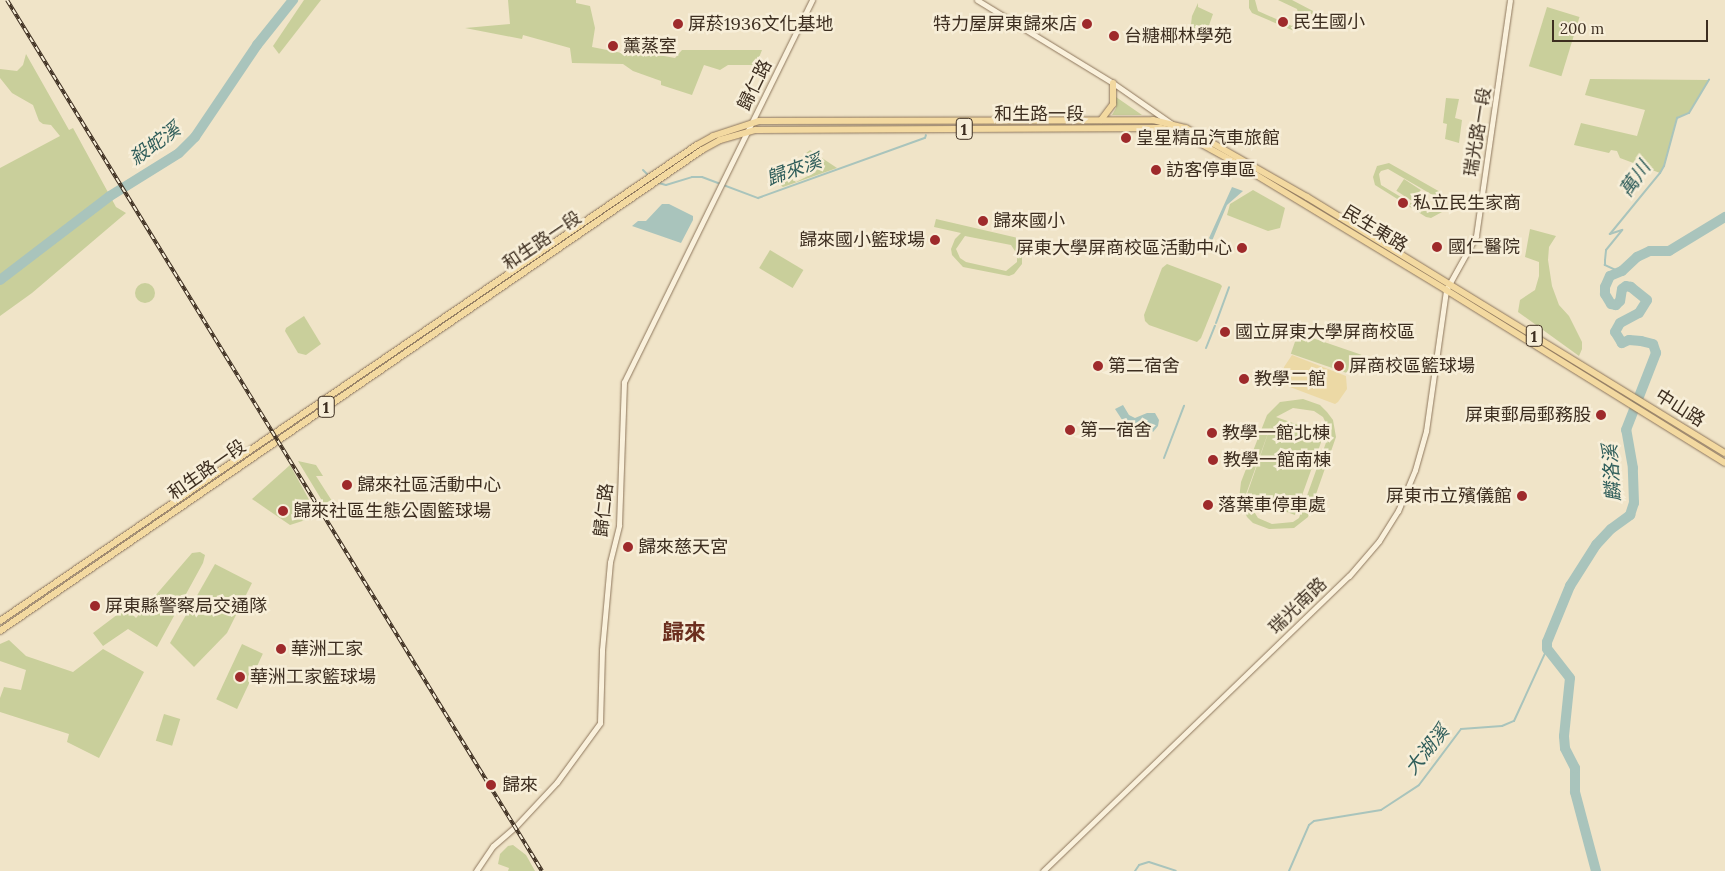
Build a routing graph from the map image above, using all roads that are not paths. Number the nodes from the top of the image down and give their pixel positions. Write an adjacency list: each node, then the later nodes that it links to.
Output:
1 (812, 0): 6 (street, 歸仁路)
2 (978, 0): 4 (street, 民生東路)
3 (1510, 0): 10 (street, 瑞光路一段)
4 (1113, 83): 5 (main road); 7 (street, 民生東路)
5 (1101, 120): 6 (main road, 和生路一段 / 1); 7 (main road, 和生路一段 / 1)
6 (753, 122): 8 (street, 歸仁路); 15 (main road, 和生路一段 / 1)
7 (1171, 123): 9 (street, 民生東路); 10 (main road, 民生東路 / 1)
8 (748, 132): 9 (main road, 和生路一段 / 1); 16 (main road, 和生路一段 / 1); 17 (street, 歸仁路)
9 (1181, 133): 10 (main road, 民生東路 / 1)
10 (1448, 287): 11 (main road, 民生東路 / 1); 12 (main road, 民生東路 / 1); 18 (street, 瑞光南路)
11 (1620, 388): 13 (main road, 中山路 / 1)
12 (1639, 410): 14 (main road, 中山路 / 1)
13 (1725, 453)
14 (1725, 463)
15 (0, 621)
16 (0, 631)
17 (476, 871)
18 (1043, 871)

